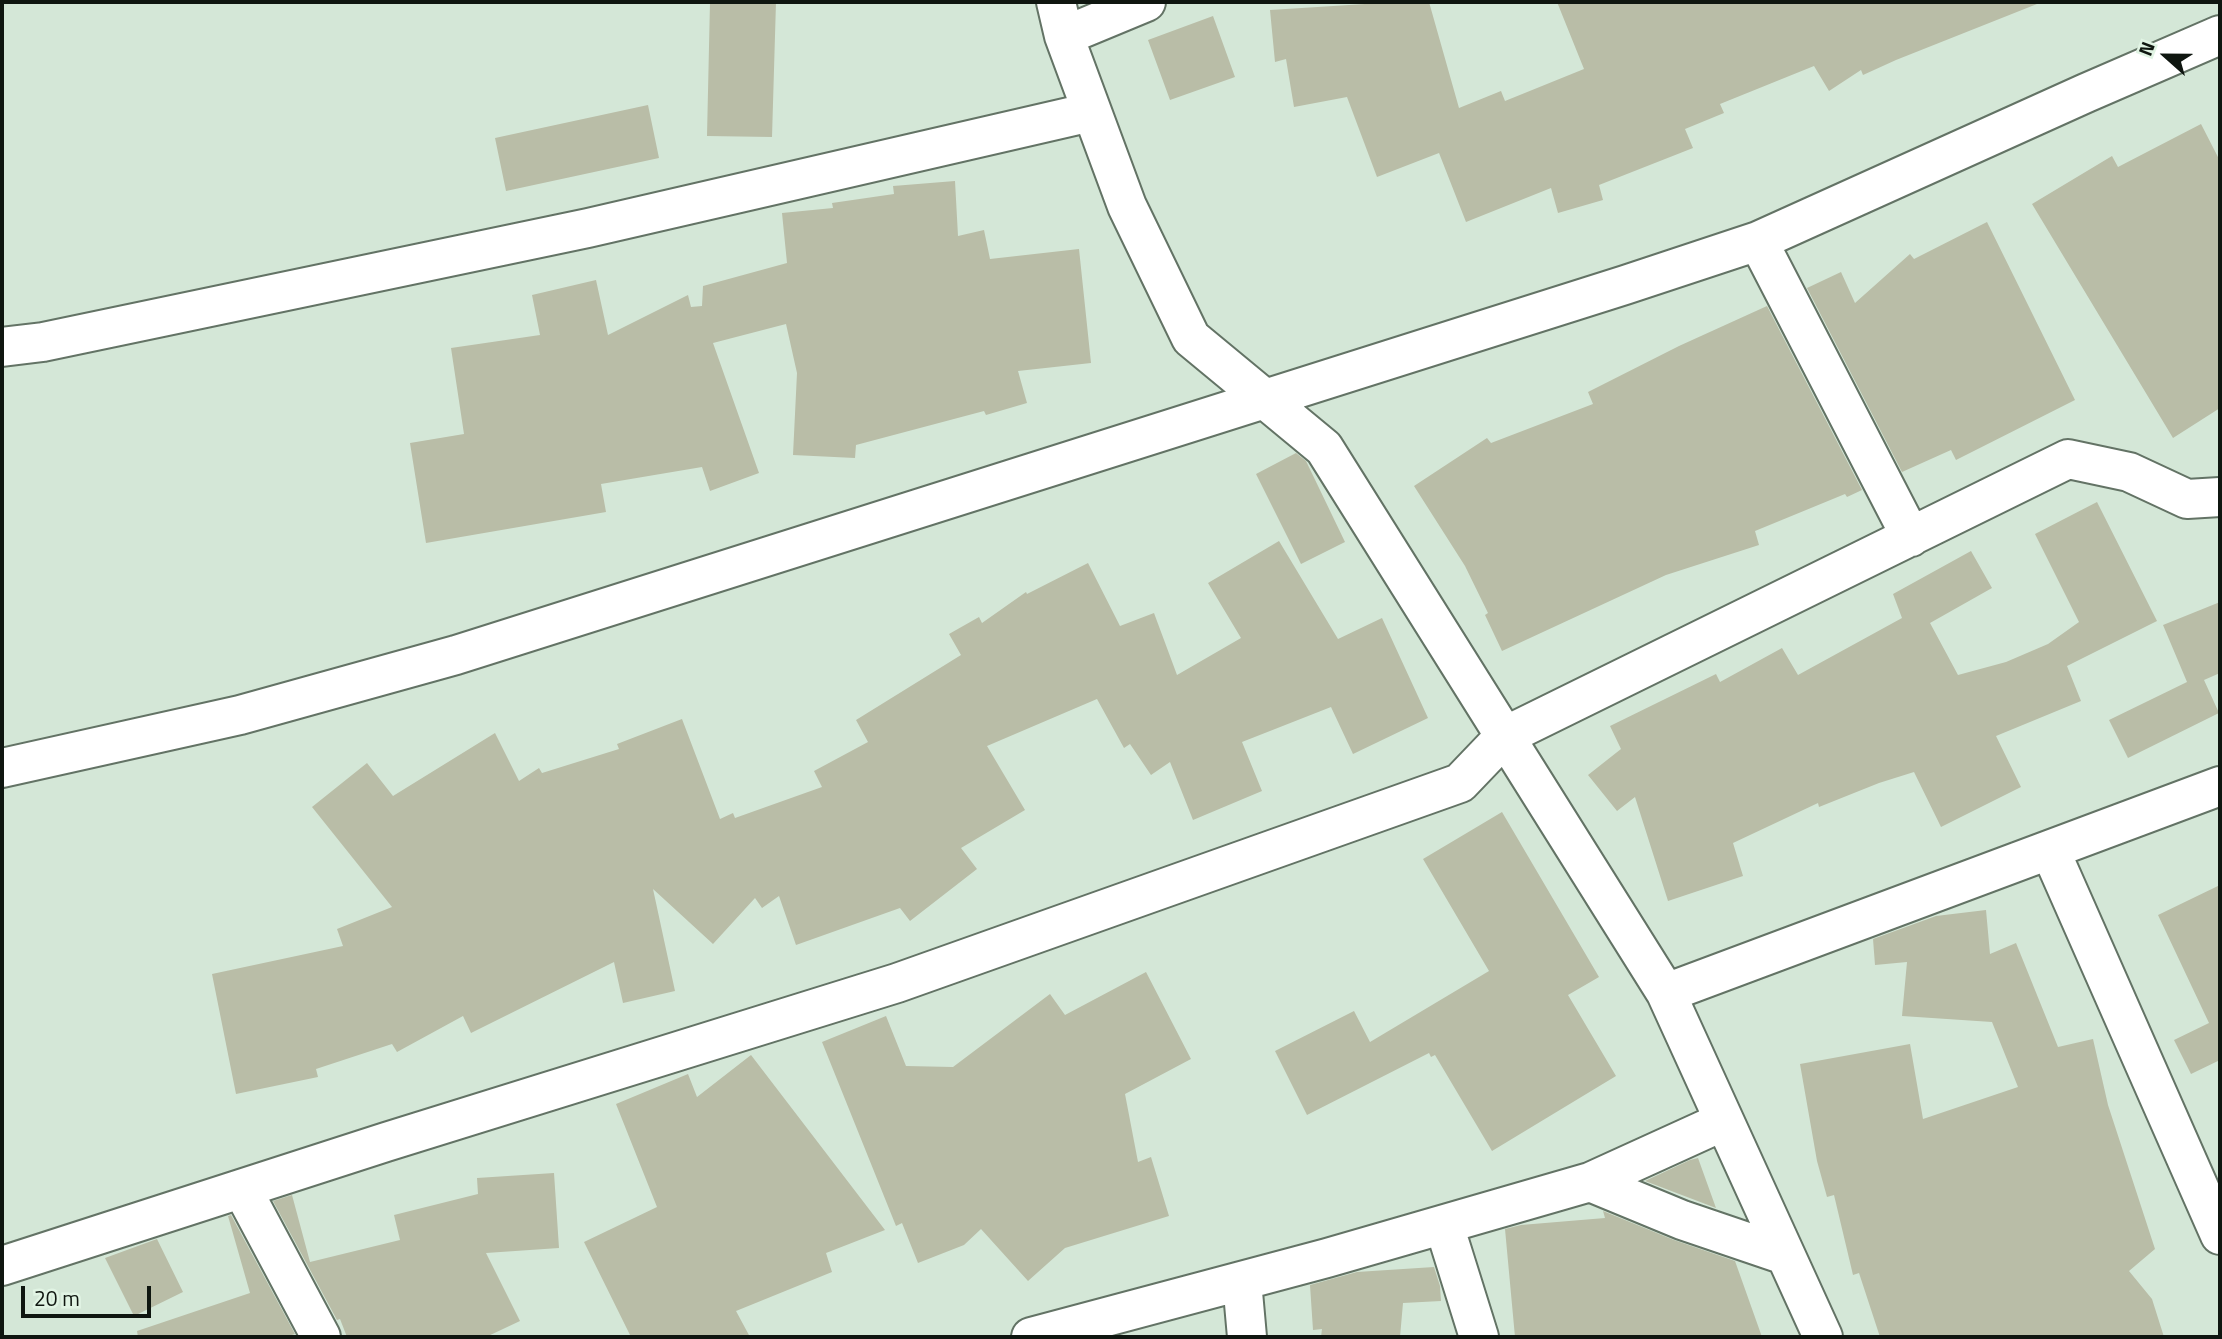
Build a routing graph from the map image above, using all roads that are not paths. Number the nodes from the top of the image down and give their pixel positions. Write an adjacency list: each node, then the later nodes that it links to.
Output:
1 (1146, 2): 2 (street)
2 (1060, 19): 4 (street)
3 (2220, 35): 5 (street)
4 (1091, 112): 6 (street); 7 (street)
5 (1758, 241): 7 (street); 9 (street)
6 (2, 346)
7 (1266, 399): 10 (street); 11 (street)
8 (2220, 497): 9 (street)
9 (1911, 537): 10 (street)
10 (1505, 736): 14 (street); 17 (street)
11 (2, 768)
12 (2220, 786): 13 (street)
13 (2050, 850): 14 (street); 19 (street)
14 (1665, 993): 15 (street)
15 (1724, 1121): 16 (street); 20 (street)
16 (1590, 1182): 18 (street); 20 (street)
17 (242, 1189): 21 (street); 23 (street)
18 (1444, 1224): 22 (street); 26 (street)
19 (2219, 1229)
20 (1785, 1255): 27 (street)
21 (2, 1266)
22 (1242, 1281): 24 (street); 25 (street)
23 (321, 1337)
24 (1031, 1337)
25 (1247, 1337)
26 (1479, 1337)
27 (1823, 1337)

